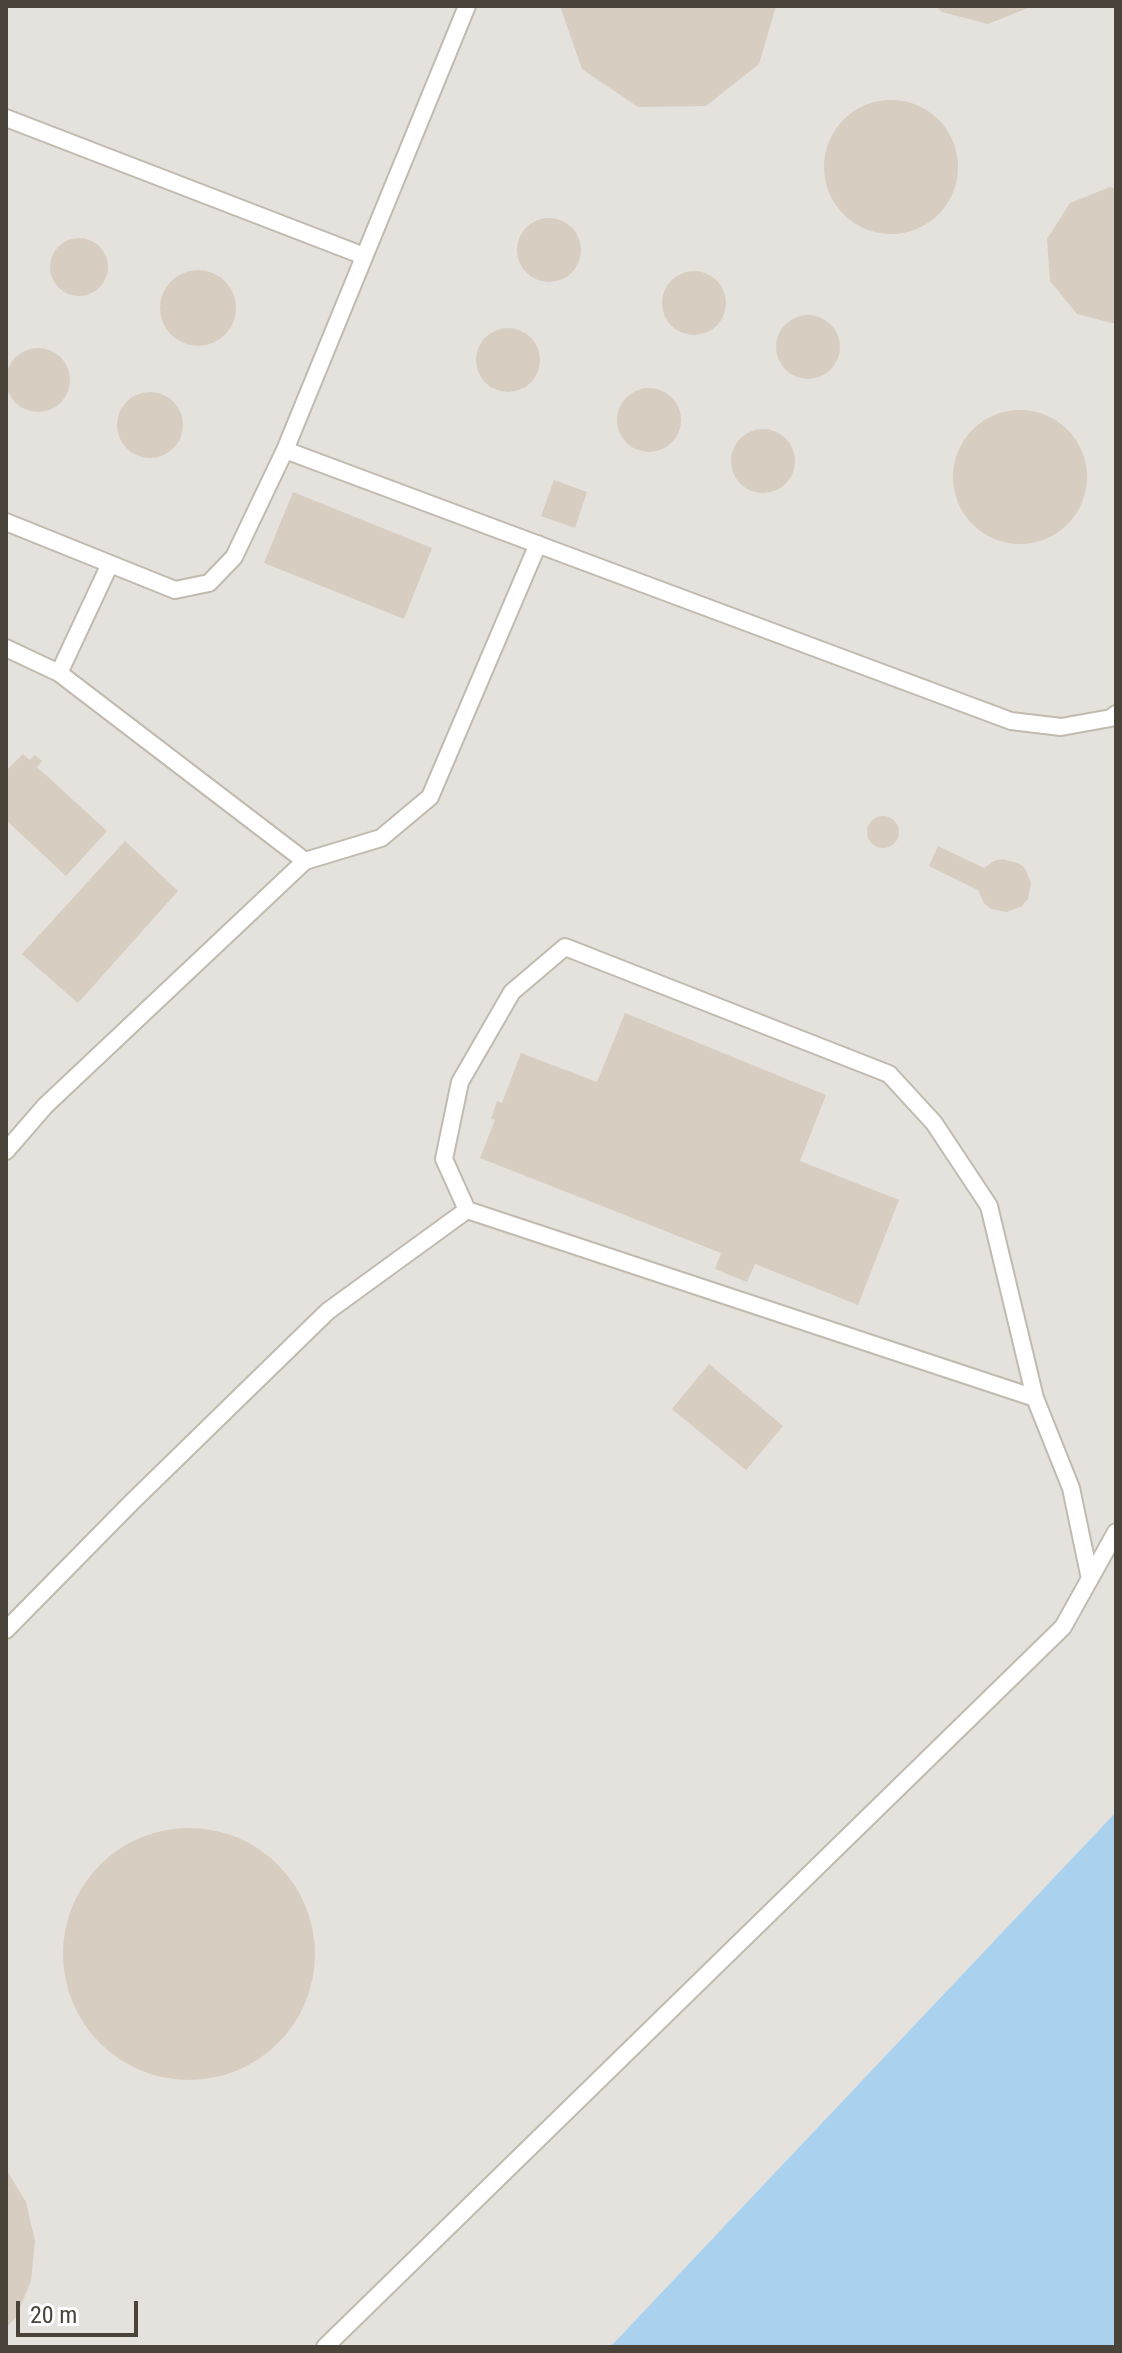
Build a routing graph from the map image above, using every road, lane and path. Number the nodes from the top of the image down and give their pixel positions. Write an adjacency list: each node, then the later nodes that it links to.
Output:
1 (467, 6): 3 (lane)
2 (6, 118): 3 (lane)
3 (364, 256): 4 (lane)
4 (285, 450): 6 (lane); 7 (lane)
5 (6, 522): 7 (lane)
6 (538, 544): 10 (lane); 11 (lane)
7 (110, 564): 9 (lane)
8 (6, 648): 9 (lane)
9 (59, 673): 11 (lane)
10 (1116, 714)
11 (305, 861): 12 (lane)
12 (6, 1151)
13 (467, 1210): 14 (lane); 14 (lane); 17 (lane)
14 (1035, 1398): 16 (lane)
15 (1116, 1532): 16 (lane)
16 (1090, 1579): 18 (lane)
17 (6, 1630)
18 (325, 2347)

